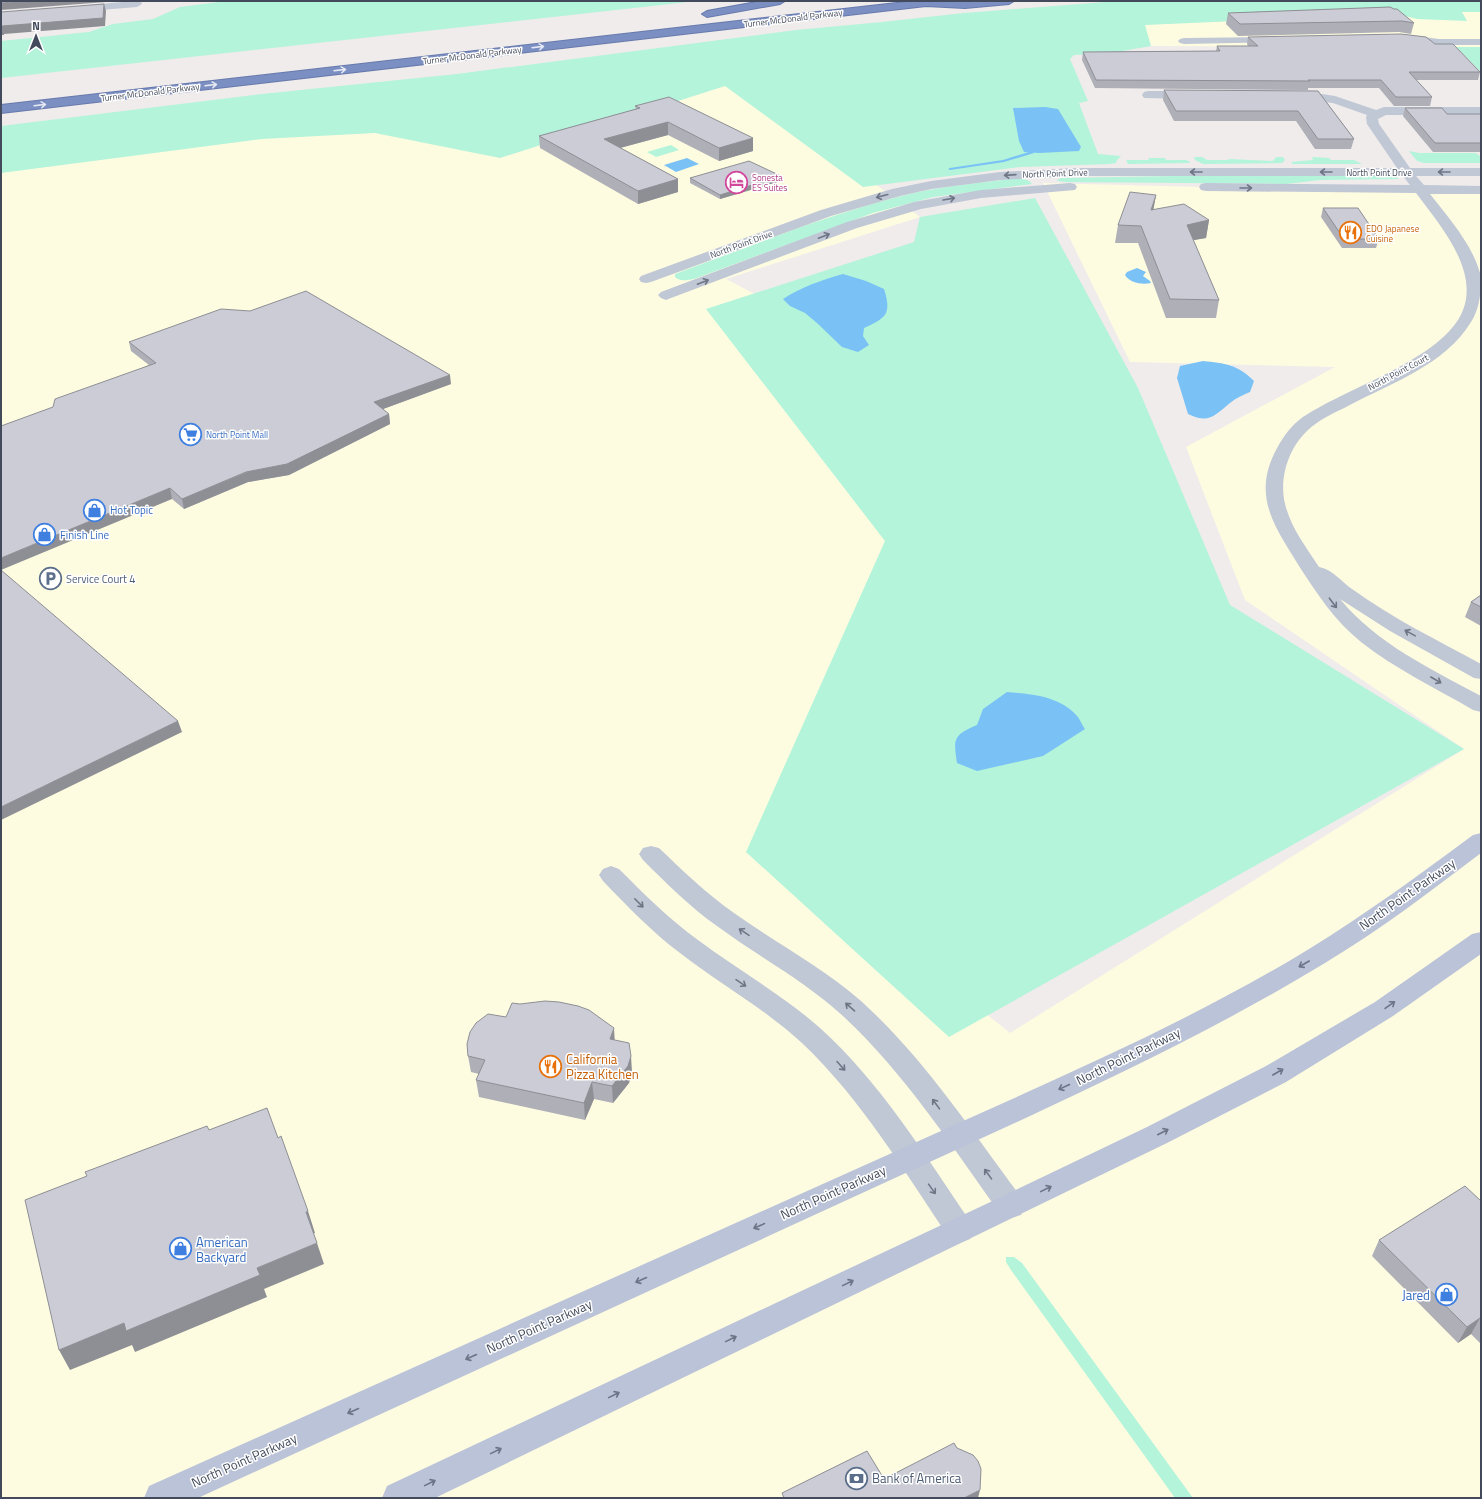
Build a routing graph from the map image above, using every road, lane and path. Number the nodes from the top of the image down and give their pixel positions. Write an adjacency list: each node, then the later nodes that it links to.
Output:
1 (942, 1): 4 (highway, Turner McDonald Parkway)
2 (1010, 1): 4 (highway)
3 (785, 3): 7 (highway, Turner McDonald Parkway)
4 (924, 3): 15 (highway, Turner McDonald Parkway, one-way to 4)
5 (137, 4): 6 (street)
6 (63, 10)
7 (703, 14)
8 (1392, 37): 11 (street)
9 (1291, 39): 10 (street)
10 (1184, 41)
11 (1481, 42)
12 (1148, 94): 13 (street)
13 (1204, 94)
14 (1279, 94): 17 (street)
15 (1, 109)
16 (1481, 111): 17 (street)
17 (1375, 114): 18 (street, North Point Court)
18 (1407, 172): 19 (street, North Point Drive, one-way to 18); 22 (street, North Point Court); 24 (street, North Point Drive, one-way to 24)
19 (1481, 172)
20 (1086, 186): 25 (street, North Point Drive, one-way to 20)
21 (1191, 187): 22 (street, North Point Drive, one-way to 22)
22 (1420, 189): 23 (street, North Point Drive); 26 (street, North Point Court)
23 (1481, 190)
24 (646, 279)
25 (666, 295)
26 (1304, 558): 27 (street, North Point Court, one-way to 26); 28 (street, North Point Court, one-way to 28)
27 (1481, 673)
28 (1481, 706)
29 (1481, 841): 33 (street, North Point Parkway, one-way to 33)
30 (651, 854): 33 (street, one-way to 30)
31 (611, 875): 34 (street, one-way to 34)
32 (1481, 941): 35 (street, one-way to 32)
33 (959, 1135): 34 (street, North Point Parkway); 35 (street, one-way to 33)
34 (909, 1158): 36 (street, one-way to 36); 37 (street, North Point Parkway, one-way to 37)
35 (1011, 1206): 36 (street)
36 (960, 1230): 38 (street, one-way to 36)
37 (161, 1498)
38 (399, 1498)

